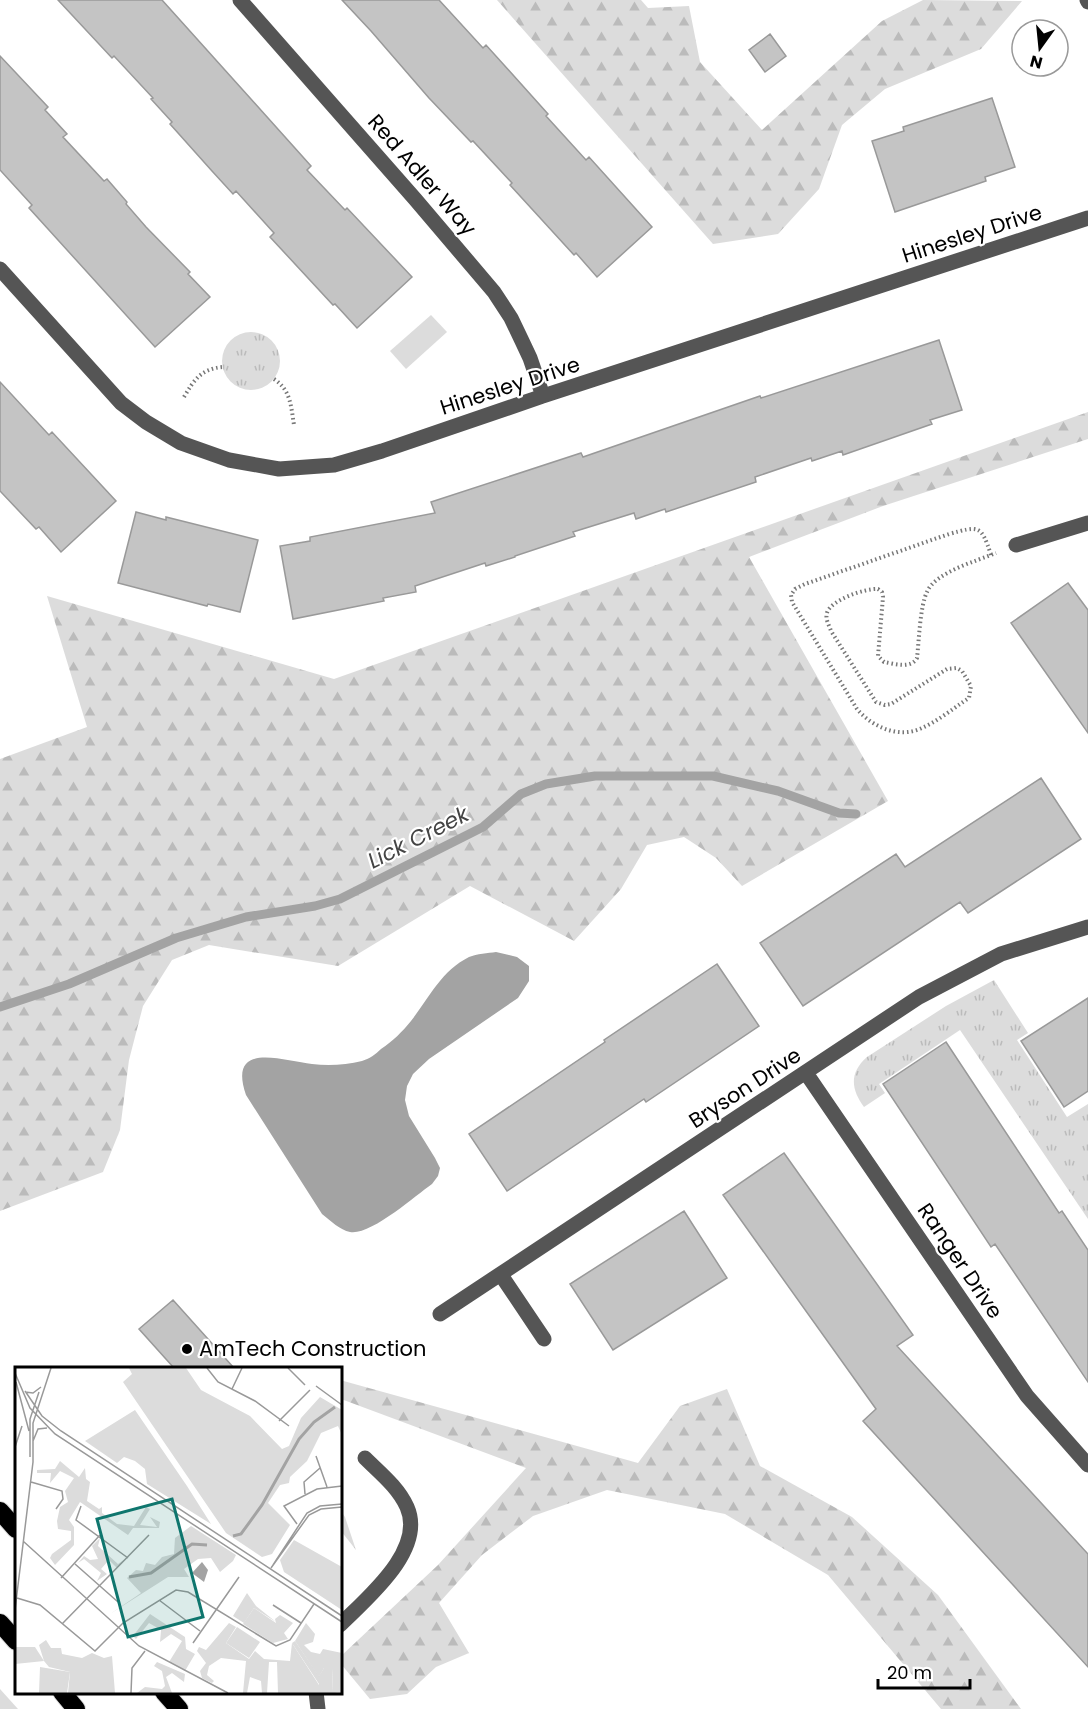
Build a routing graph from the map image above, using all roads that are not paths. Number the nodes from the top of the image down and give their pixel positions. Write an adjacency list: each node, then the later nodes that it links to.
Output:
1 (240, 0): 4 (street, Red Adler Way)
2 (1088, 218): 4 (street, Hinesley Drive)
3 (0, 269): 4 (street, Hinesley Drive)
4 (543, 396)
5 (1088, 523): 6 (street)
6 (1016, 545)
7 (1088, 927): 8 (street, Bryson Drive)
8 (806, 1073): 9 (street, Bryson Drive); 13 (street, Ranger Drive)
9 (501, 1275): 10 (street, Bryson Drive); 11 (street)
10 (440, 1314)
11 (544, 1339)
12 (365, 1458): 17 (street)
13 (1088, 1465)
14 (0, 1511): 15 (highway)
15 (15, 1528)
16 (0, 1623): 18 (highway)
17 (342, 1623)
18 (15, 1640)
19 (64, 1694): 22 (highway)
20 (166, 1694): 23 (highway)
21 (316, 1694): 24 (street)
22 (76, 1709)
23 (179, 1709)
24 (318, 1709)

